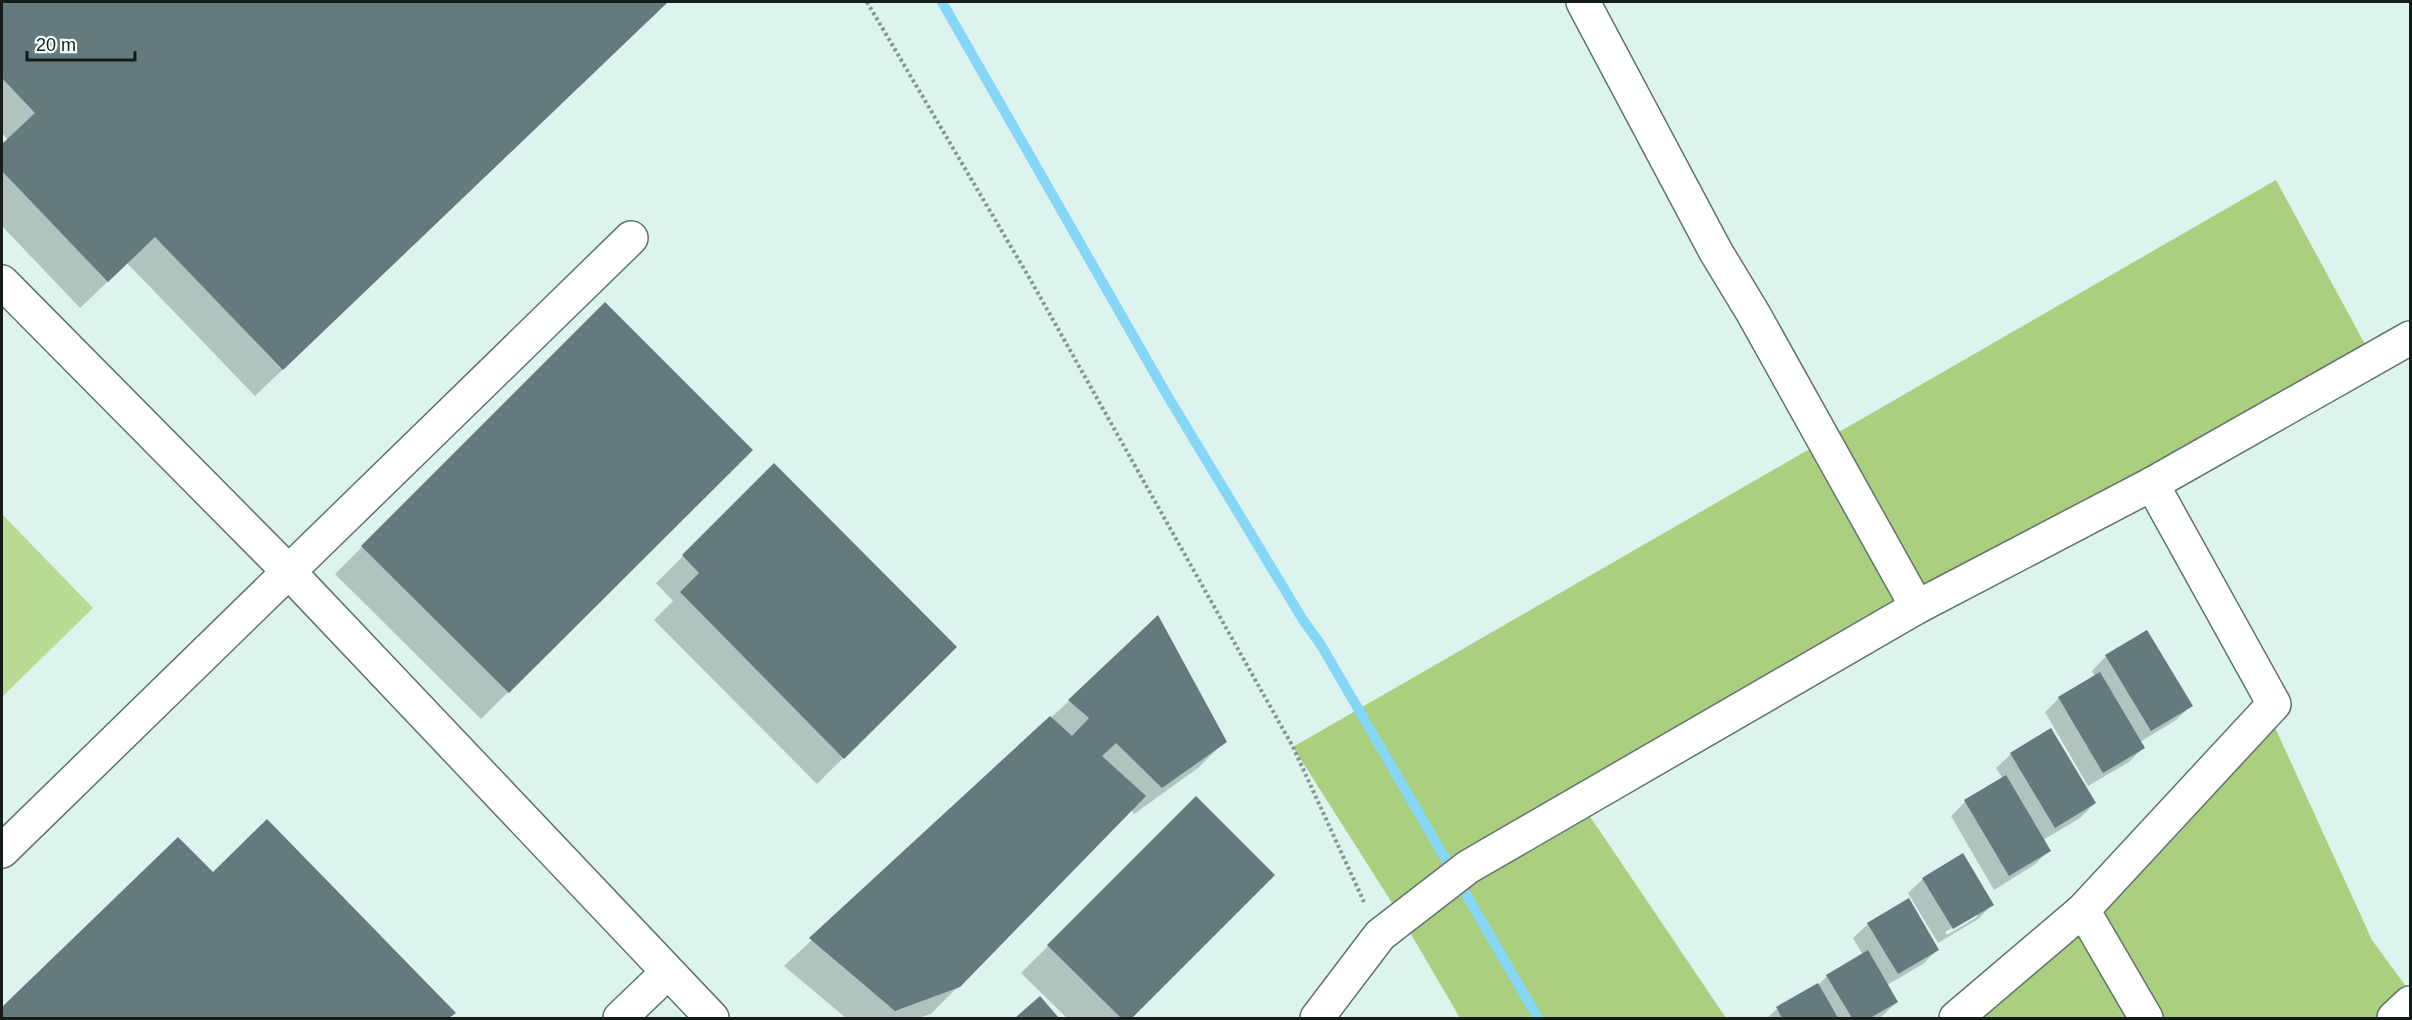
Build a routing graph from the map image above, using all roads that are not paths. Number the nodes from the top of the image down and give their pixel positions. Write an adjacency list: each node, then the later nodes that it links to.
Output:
1 (1583, 2): 7 (street)
2 (631, 238): 6 (street)
3 (2, 282): 6 (street)
4 (2410, 338): 5 (street)
5 (2152, 484): 7 (street); 9 (street)
6 (290, 572): 8 (street); 10 (street)
7 (1917, 607): 14 (street)
8 (2, 851)
9 (2083, 910): 15 (street); 16 (street)
10 (667, 973): 12 (street); 13 (street)
11 (2410, 1003): 17 (street)
12 (620, 1018)
13 (712, 1018)
14 (1317, 1018)
15 (1956, 1018)
16 (2146, 1018)
17 (2394, 1018)

